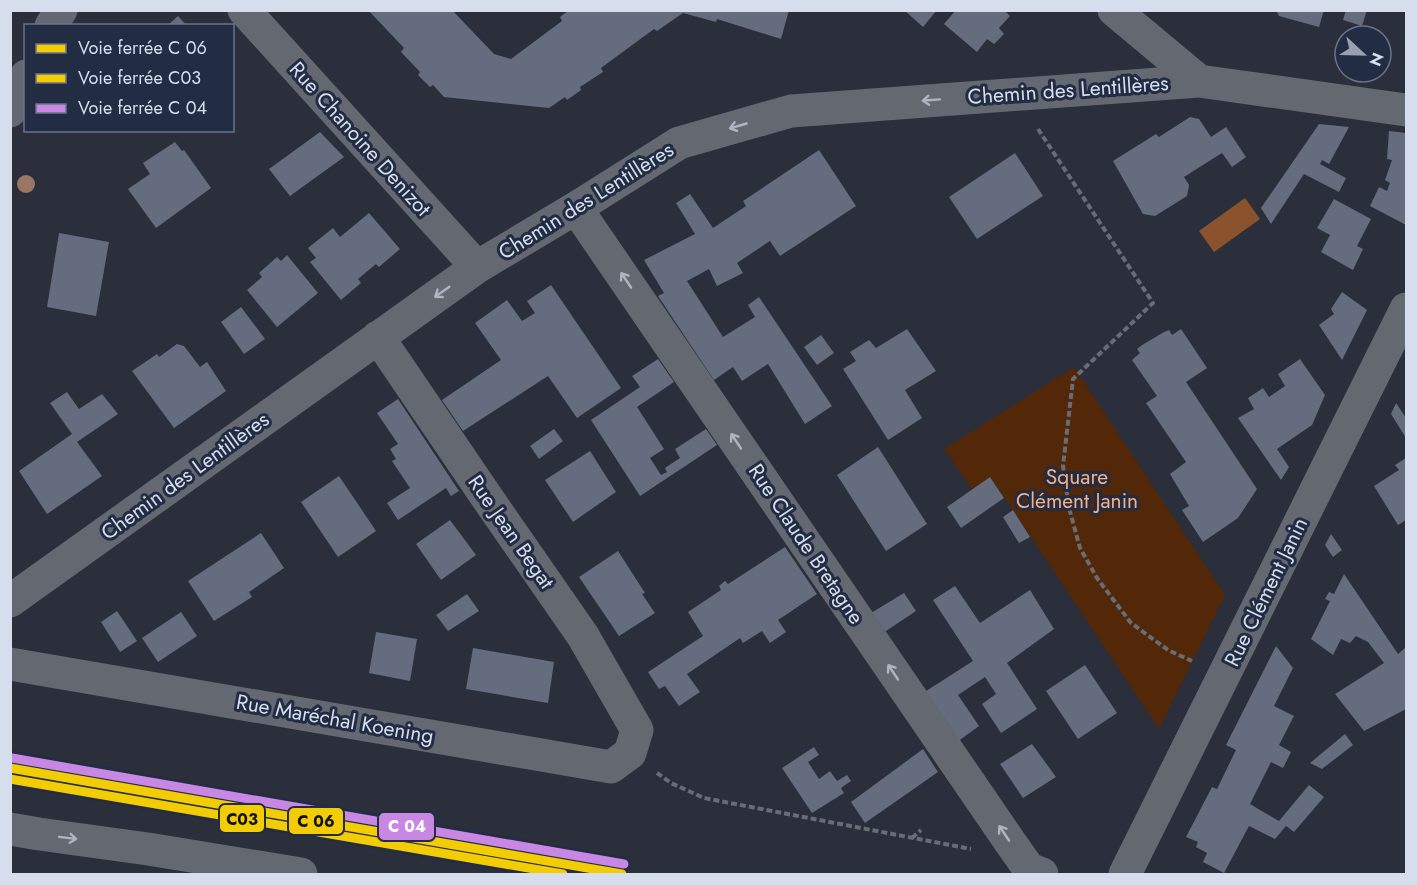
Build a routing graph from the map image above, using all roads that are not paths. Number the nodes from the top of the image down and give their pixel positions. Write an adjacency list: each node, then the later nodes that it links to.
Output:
1 (61, 10): 4 (street)
2 (244, 10): 10 (street, Rue Chanoine Denizot)
3 (1114, 10): 6 (street)
4 (52, 24)
5 (24, 80): 8 (street)
6 (1199, 81): 7 (street, Chemin des Lentillères); 9 (street, Chemin des Lentillères, one-way to 9)
7 (1407, 110)
8 (10, 111)
9 (576, 208): 10 (street, Chemin des Lentillères); 19 (street, Rue Claude Bretagne, one-way to 9)
10 (477, 267): 12 (street, Chemin des Lentillères, one-way to 12)
11 (1407, 309): 20 (street, Rue Clément Janin)
12 (378, 337): 13 (street, Chemin des Lentillères); 15 (street, Rue Jean Begat)
13 (10, 601)
14 (10, 664): 15 (street, Rue Maréchal Koening)
15 (634, 742)
16 (10, 829): 17 (street, one-way to 17)
17 (156, 862): 18 (street)
18 (301, 874)
19 (1042, 874)
20 (1125, 874)

